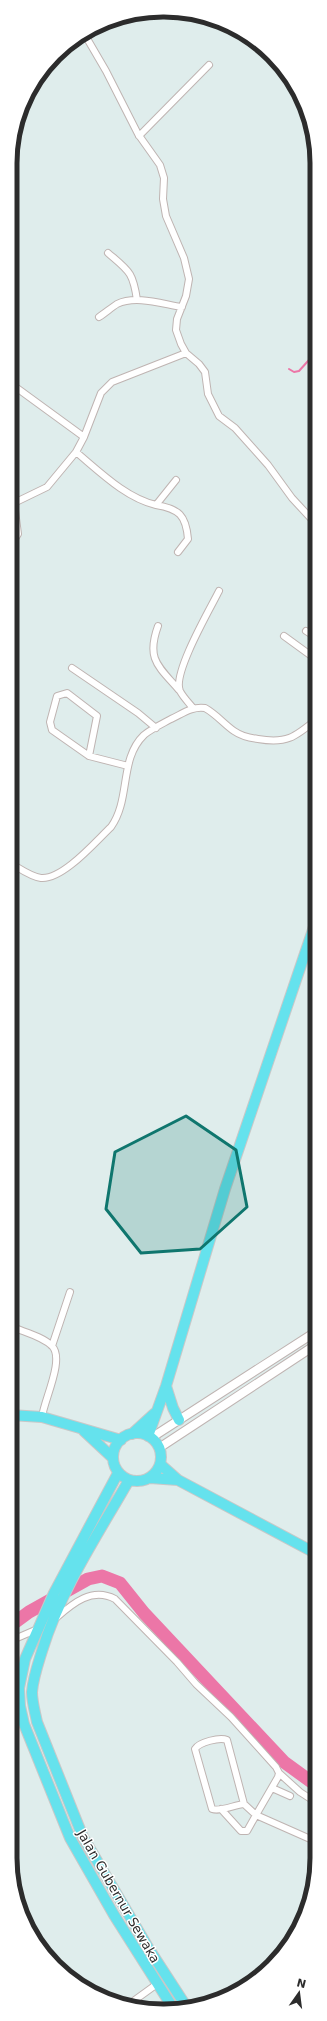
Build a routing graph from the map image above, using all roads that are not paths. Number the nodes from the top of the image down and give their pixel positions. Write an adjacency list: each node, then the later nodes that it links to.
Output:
1 (87, 39): 3 (street)
2 (209, 65): 3 (street)
3 (139, 136): 6 (street)
4 (108, 252): 5 (street)
5 (137, 300): 6 (street); 7 (street)
6 (182, 307): 8 (street)
7 (99, 317)
8 (186, 353): 10 (street); 15 (street)
9 (17, 388): 10 (street)
10 (84, 437): 11 (street)
11 (76, 452): 13 (street); 14 (street)
12 (176, 480): 14 (street)
13 (17, 502)
14 (156, 505): 16 (street)
15 (310, 517)
16 (178, 552)
17 (219, 591): 24 (street)
18 (158, 626): 24 (street)
19 (306, 631): 20 (street)
20 (310, 634)
21 (284, 636): 22 (street)
22 (310, 655)
23 (72, 668): 27 (street)
24 (179, 690): 25 (street)
25 (193, 708): 26 (street); 27 (street)
26 (310, 724)
27 (156, 728): 29 (street)
28 (89, 756): 28 (street); 29 (street)
29 (128, 766): 30 (street)
30 (17, 866)
31 (310, 939): 37 (main road)
32 (70, 1292): 35 (street)
33 (17, 1329): 35 (street)
34 (310, 1336): 41 (street)
35 (52, 1346): 40 (street)
36 (310, 1349): 46 (street)
37 (166, 1386): 38 (main road); 41 (main road)
38 (156, 1411): 43 (main road); 44 (main road)
39 (17, 1415): 40 (main road)
40 (42, 1417): 42 (main road)
41 (179, 1420): 44 (street)
42 (83, 1430): 45 (main road); 47 (main road)
43 (132, 1434): 44 (main road); 45 (main road)
44 (149, 1437): 46 (main road)
45 (121, 1440): 47 (main road)
46 (159, 1448): 48 (main road)
47 (112, 1458): 49 (main road)
48 (160, 1464): 50 (main road); 52 (main road)
49 (118, 1473): 51 (main road); 54 (main road)
50 (150, 1478): 51 (main road); 52 (main road)
51 (129, 1480): 54 (main road)
52 (178, 1480): 53 (main road)
53 (310, 1550)
54 (74, 1563): 55 (main road, Jalan Gubernur Sewaka); 56 (main road)
55 (50, 1624): 56 (street); 58 (street); 68 (main road, Jalan Gubernur Sewaka)
56 (38, 1628): 57 (street); 66 (main road)
57 (17, 1638)
58 (279, 1772): 59 (street); 61 (street)
59 (272, 1788): 60 (street); 64 (street)
60 (290, 1796)
61 (310, 1798)
62 (244, 1804): 63 (street); 63 (street); 64 (street)
63 (221, 1809): 64 (street)
64 (256, 1815): 65 (street)
65 (310, 1839)
66 (158, 1984): 67 (street); 69 (main road)
67 (134, 2001)
68 (184, 2003)
69 (170, 2004)

